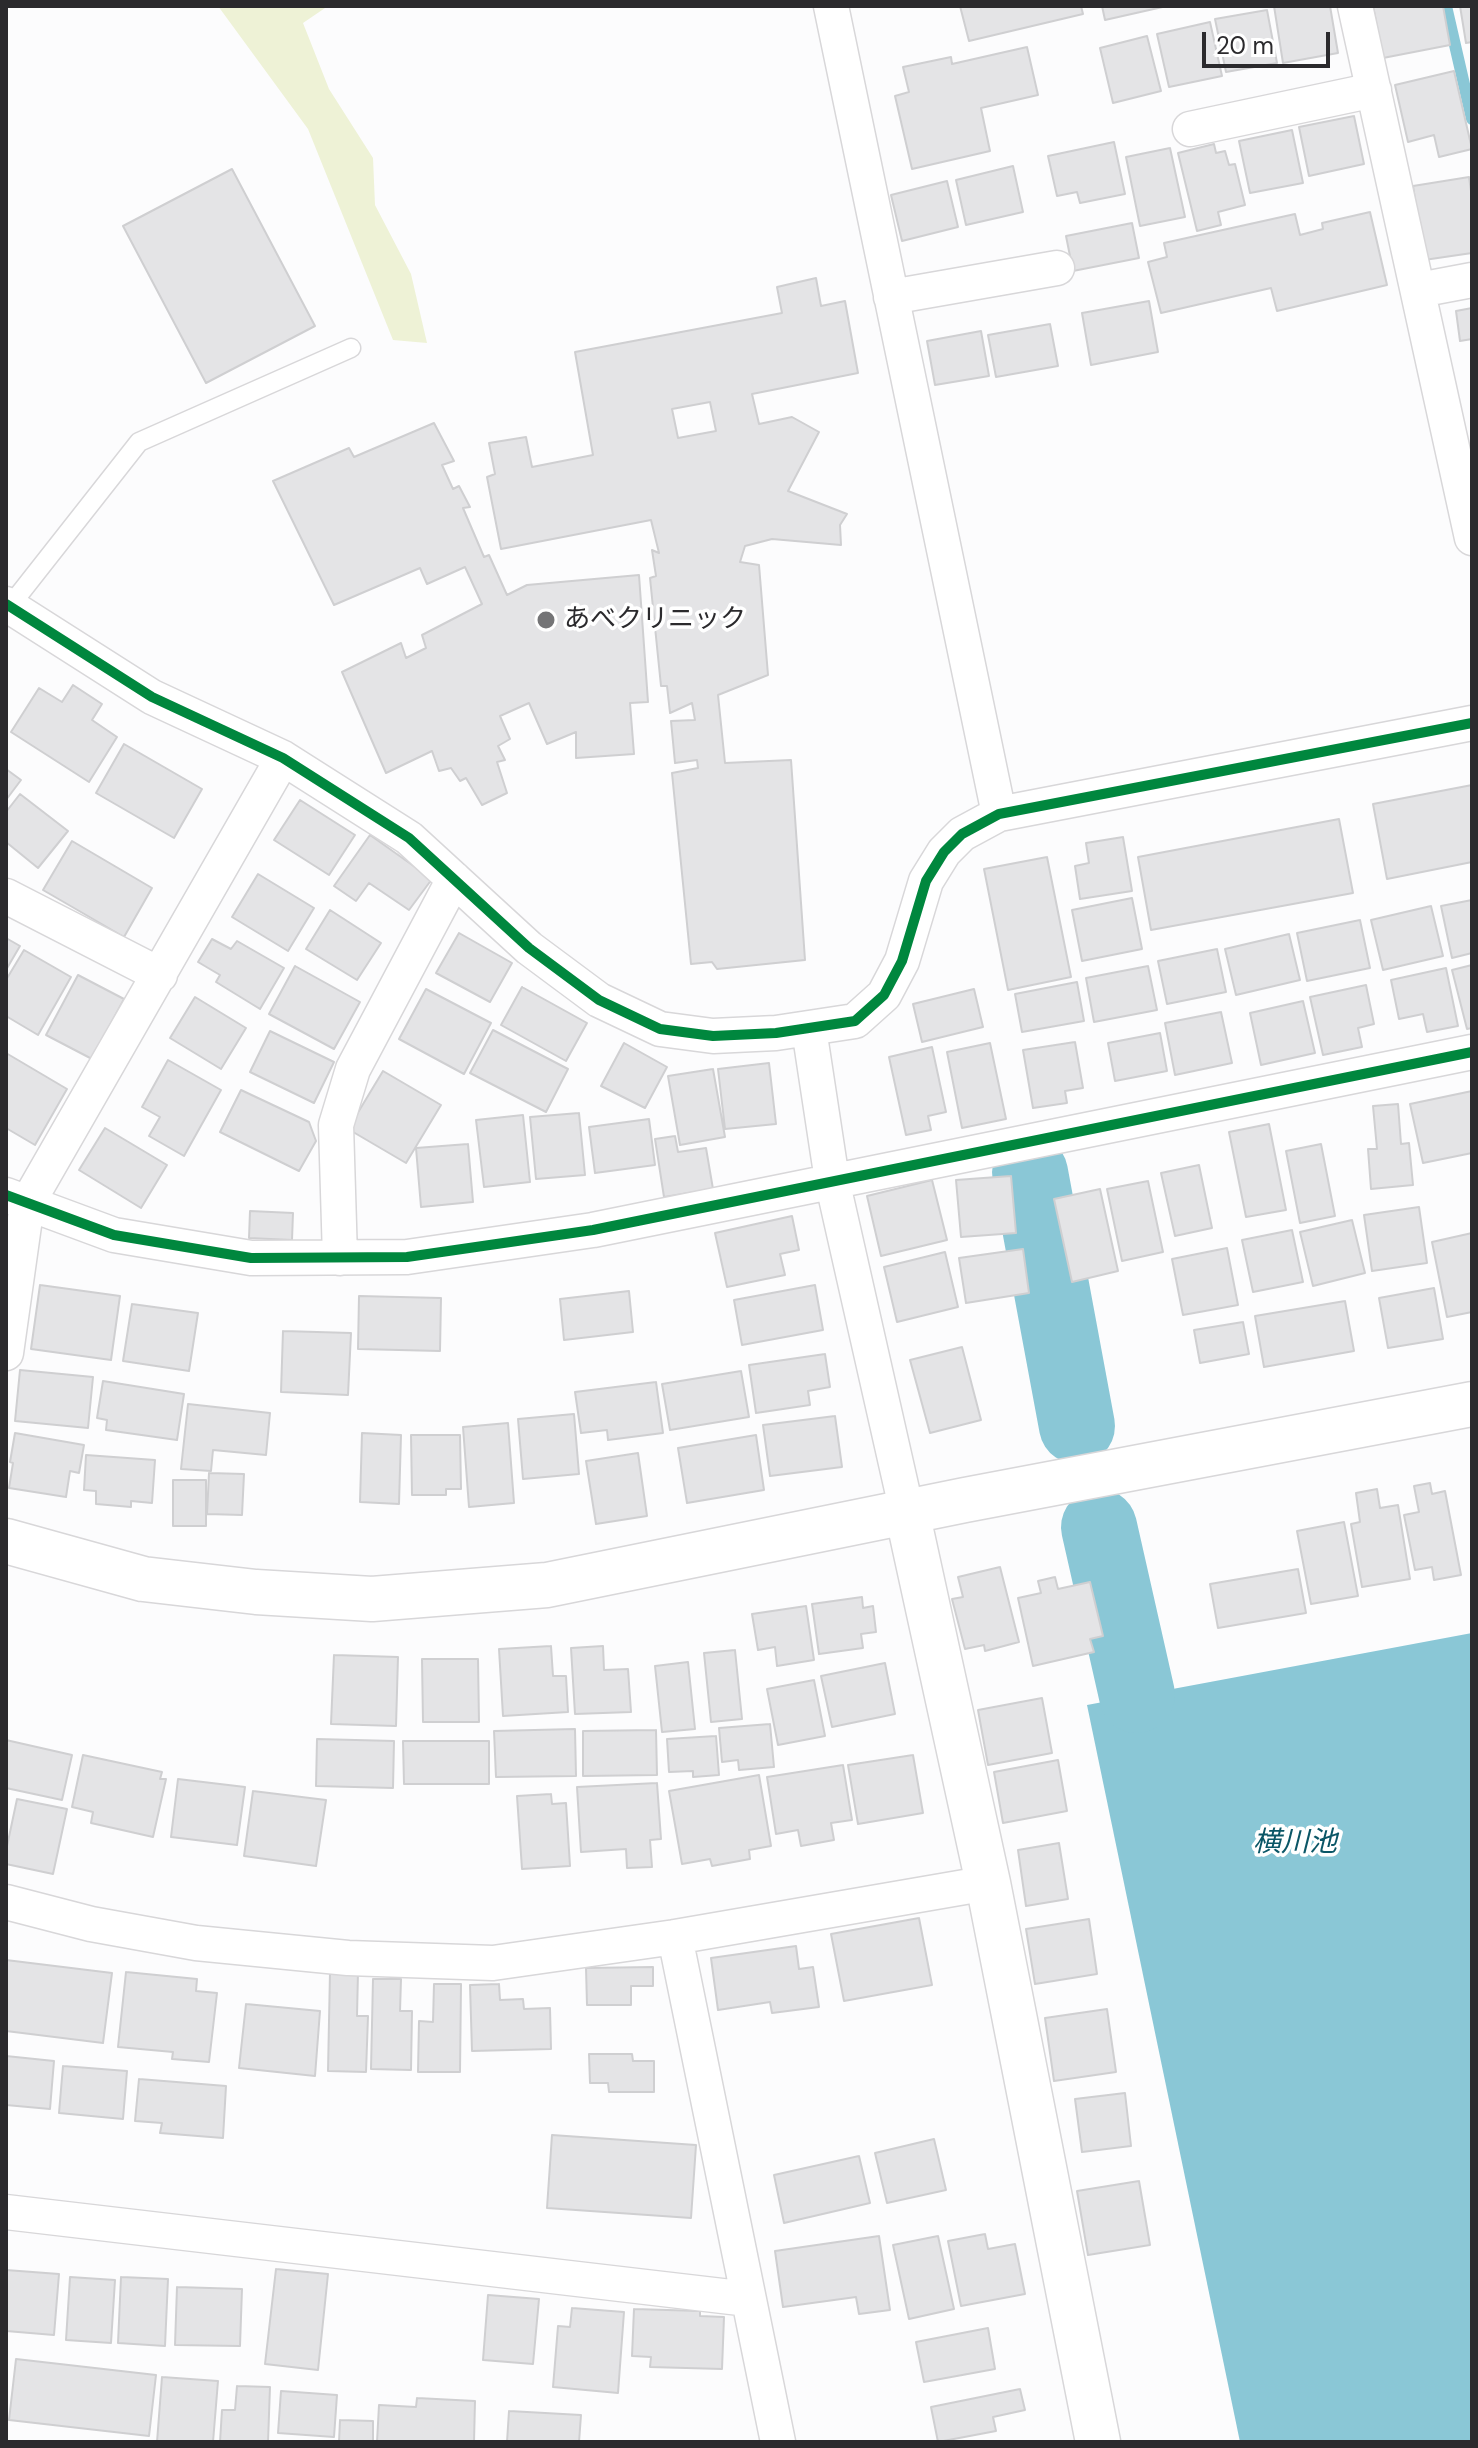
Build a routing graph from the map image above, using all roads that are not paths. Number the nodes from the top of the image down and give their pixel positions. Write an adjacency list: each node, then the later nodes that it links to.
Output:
1 (831, 6): 8 (street)
2 (1355, 6): 3 (street)
3 (1374, 90): 4 (street); 7 (street)
4 (1190, 129)
5 (1057, 268): 8 (street)
6 (1472, 280): 7 (street)
7 (1419, 290): 10 (street)
8 (891, 297): 14 (street)
9 (351, 348): 11 (lane)
10 (1472, 538)
11 (8, 605): 13 (street)
12 (1472, 723): 14 (street)
13 (283, 758): 15 (street); 17 (street)
14 (999, 814): 18 (street)
15 (454, 879): 18 (street); 22 (street)
16 (6, 896): 17 (street)
17 (160, 975): 21 (street)
18 (809, 1029): 20 (street)
19 (1472, 1052): 20 (street)
20 (832, 1180): 22 (street); 25 (street)
21 (16, 1200): 22 (street); 23 (street)
22 (340, 1258)
23 (6, 1353)
24 (1472, 1404): 25 (street)
25 (907, 1512): 26 (street); 27 (street)
26 (6, 1541)
27 (988, 1883): 29 (street); 33 (street)
28 (6, 1902): 29 (street)
29 (675, 1937): 31 (street)
30 (6, 2212): 31 (street)
31 (748, 2299): 32 (street)
32 (778, 2442)
33 (1098, 2442)

